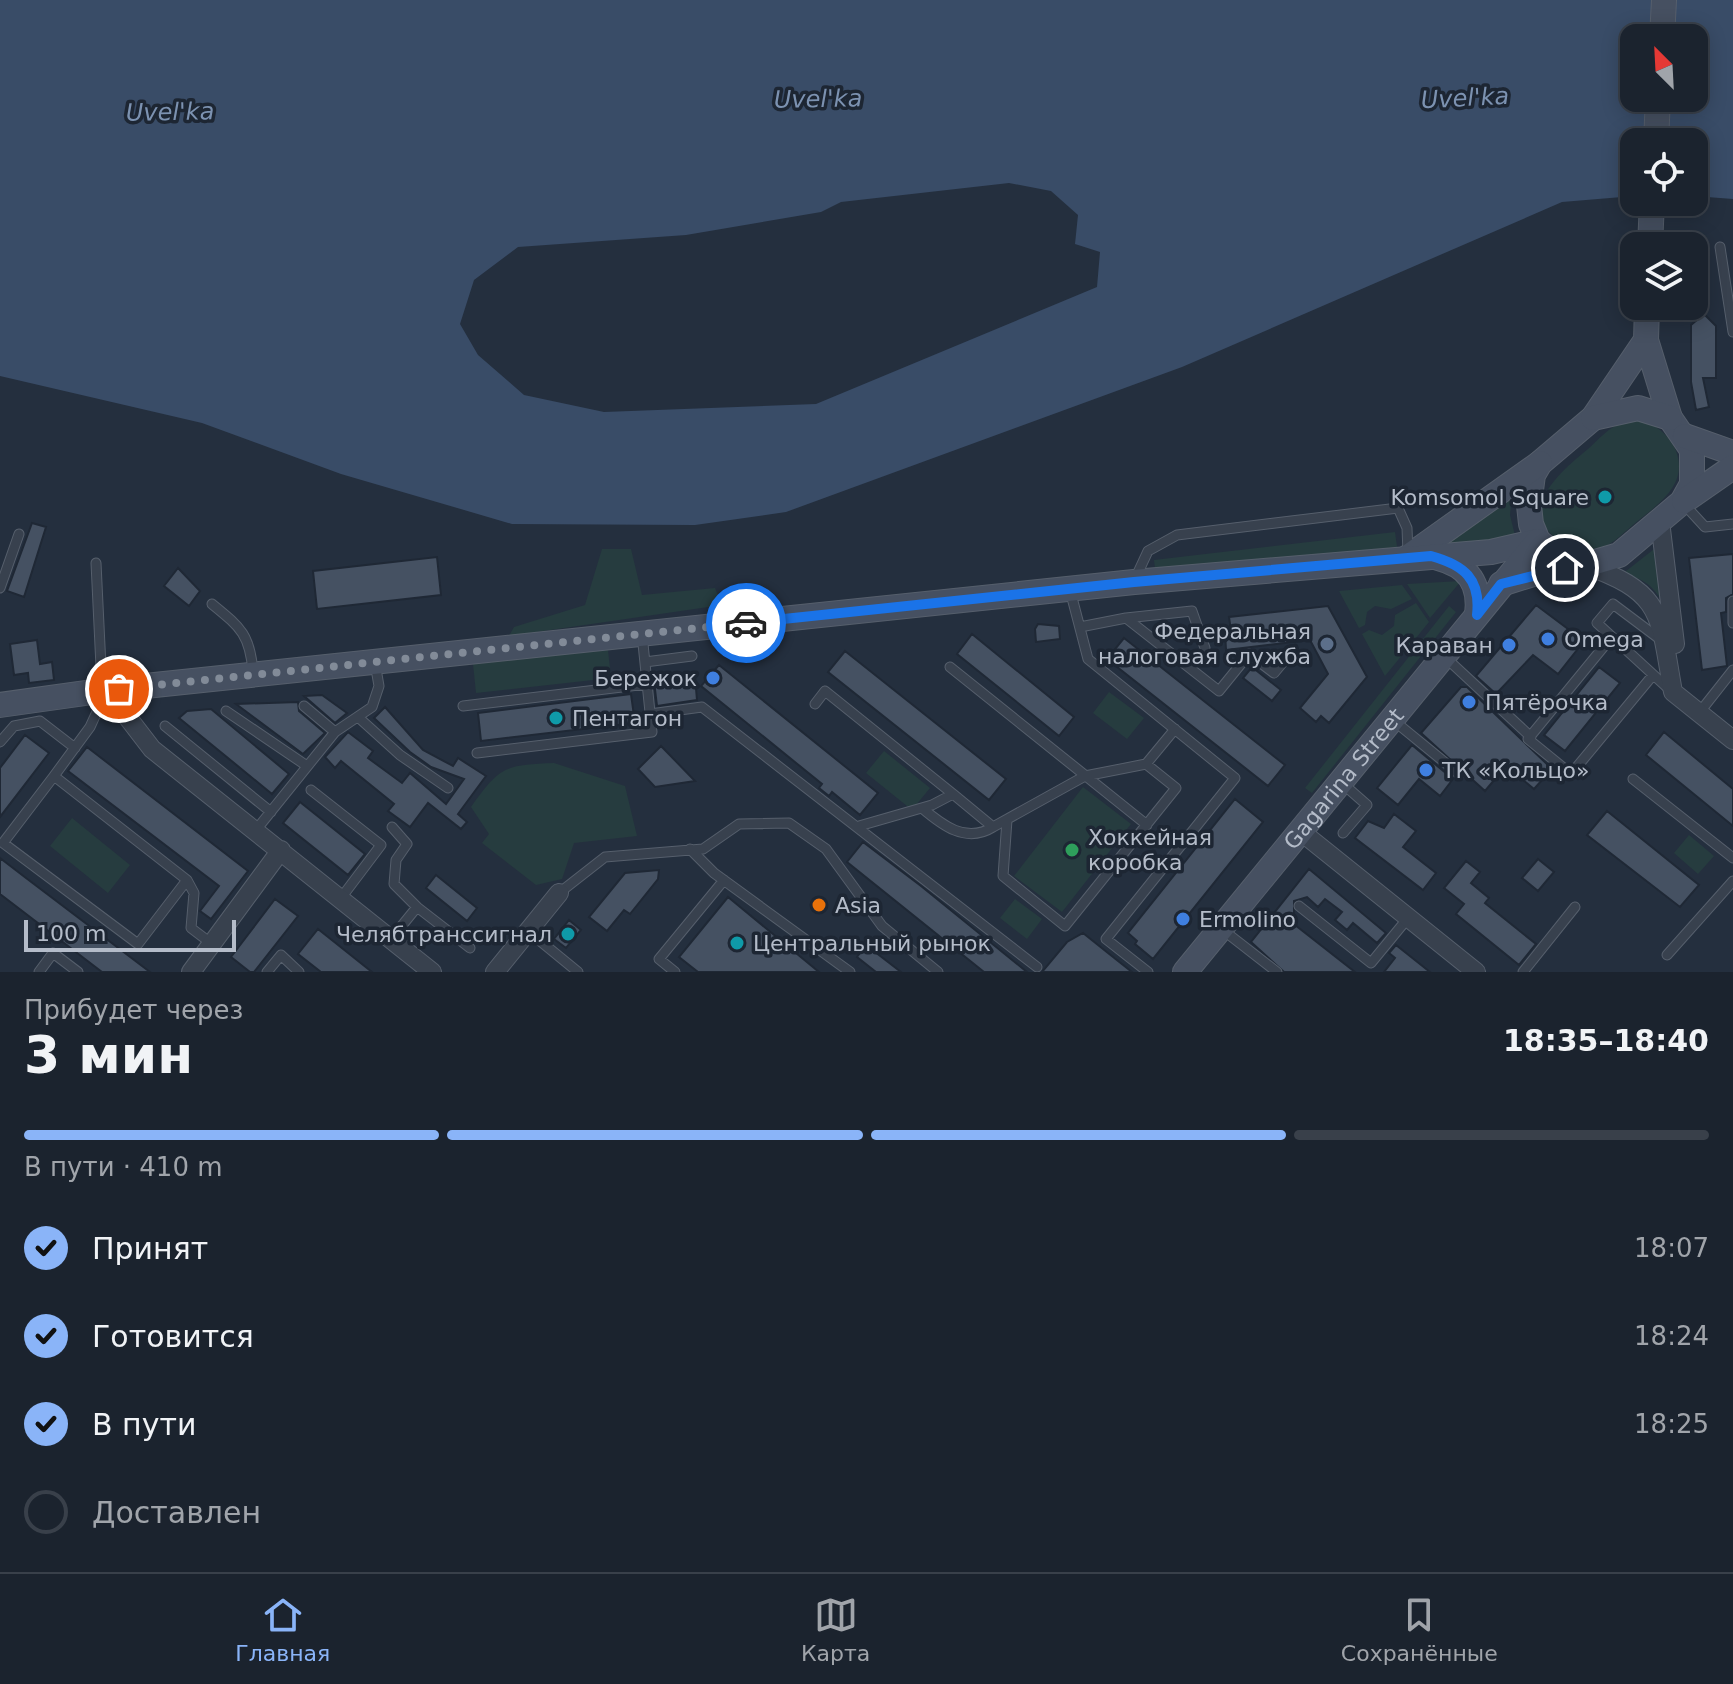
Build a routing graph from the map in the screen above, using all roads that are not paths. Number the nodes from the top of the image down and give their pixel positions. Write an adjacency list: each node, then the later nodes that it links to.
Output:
1 (1664, 0): 2 (street)
2 (1663, 24)
3 (1720, 247): 5 (lane)
4 (1647, 320): 6 (street)
5 (1733, 332)
6 (1646, 340): 7 (street); 8 (street)
7 (1593, 418): 8 (street); 10 (street)
8 (1678, 427): 9 (street); 12 (street)
9 (1733, 453)
10 (1540, 463): 16 (street); 17 (street)
11 (1733, 467): 12 (street)
12 (1682, 502): 13 (street); 14 (lane)
13 (1660, 521): 19 (street); 45 (street)
14 (1733, 524)
15 (19, 534): 22 (lane)
16 (1538, 541): 17 (street); 19 (street); 21 (street, Gagarina Street)
17 (1420, 557): 20 (street); 20 (lane); 26 (street)
18 (96, 563): 44 (lane)
19 (1585, 565): 21 (street); 32 (street)
20 (1134, 582): 23 (street)
21 (1501, 584): 26 (street, Gagarina Street)
22 (0, 588)
23 (1069, 590): 29 (lane); 30 (street)
24 (1733, 601): 28 (lane)
25 (212, 604): 41 (lane)
26 (1477, 615): 36 (street, Gagarina Street)
27 (1126, 618): 29 (lane); 33 (lane); 34 (lane)
28 (1733, 623)
29 (1080, 627): 56 (lane)
30 (642, 634): 37 (lane); 38 (street)
31 (1610, 639): 32 (lane); 42 (lane); 58 (lane)
32 (1664, 642): 45 (street)
33 (1205, 648)
34 (1289, 655)
35 (692, 656): 37 (lane)
36 (1443, 656): 54 (street, Gagarina Street); 58 (lane)
37 (645, 662): 43 (lane)
38 (375, 663): 41 (street); 53 (lane)
39 (950, 667): 67 (lane)
40 (1733, 670): 51 (lane)
41 (253, 675): 44 (street)
42 (1653, 675): 45 (lane); 58 (lane)
43 (647, 684): 49 (lane); 52 (lane)
44 (113, 689): 47 (street); 61 (lane); 80 (street)
45 (1677, 695): 51 (street)
46 (815, 704): 72 (lane)
47 (0, 705)
48 (304, 706): 57 (lane)
49 (463, 706)
50 (226, 711): 64 (lane)
51 (1699, 713): 59 (street)
52 (650, 714): 62 (lane); 77 (lane)
53 (358, 717): 57 (lane); 70 (lane)
54 (1391, 718): 65 (lane); 69 (street, Gagarina Street)
55 (165, 726): 74 (lane)
56 (1175, 729): 63 (lane); 114 (lane)
57 (335, 732): 64 (lane)
58 (1531, 737)
59 (1733, 740)
60 (0, 742): 61 (lane)
61 (75, 748): 66 (lane)
62 (477, 753)
63 (1146, 764): 67 (lane); 76 (lane)
64 (307, 766): 74 (lane)
65 (1459, 774)
66 (54, 776): 83 (lane); 87 (lane)
67 (1085, 776): 75 (lane); 76 (lane)
68 (1633, 779): 86 (lane)
69 (1339, 781): 81 (street, Gagarina Street); 82 (lane)
70 (448, 788)
71 (311, 790): 91 (lane)
72 (953, 794): 73 (lane); 79 (lane)
73 (922, 808): 77 (lane); 79 (lane)
74 (271, 812): 80 (lane)
75 (1007, 820): 76 (lane); 79 (lane)
76 (1147, 825)
77 (859, 826): 102 (lane)
78 (392, 827): 93 (lane)
79 (993, 827)
80 (256, 830): 85 (street)
81 (1299, 830): 95 (street); 96 (street, Gagarina Street)
82 (1343, 833)
83 (2, 842): 87 (lane)
84 (690, 849): 88 (lane); 90 (lane); 113 (lane)
85 (281, 850): 91 (street); 99 (street)
86 (1733, 858)
87 (187, 880): 99 (lane)
88 (724, 880): 111 (lane); 112 (lane)
89 (1733, 881): 101 (lane)
90 (559, 893): 97 (street)
91 (341, 898): 98 (street)
92 (1299, 906): 95 (lane)
93 (417, 907): 98 (lane); 100 (lane)
94 (1575, 907): 118 (lane)
95 (1408, 918): 117 (street)
96 (1220, 927): 115 (street, Gagarina Street); 116 (lane)
97 (528, 931): 109 (street); 110 (lane)
98 (391, 939): 108 (street)
99 (212, 944): 105 (street)
100 (470, 948)
101 (1667, 955)
102 (1037, 967)
103 (39, 972): 104 (lane)
104 (78, 972)
105 (191, 972)
106 (267, 972): 107 (lane)
107 (299, 972)
108 (432, 972)
109 (495, 972)
110 (578, 972)
111 (675, 972)
112 (850, 972)
113 (938, 972)
114 (1148, 972)
115 (1185, 972)
116 (1277, 972)
117 (1476, 972)
118 (1523, 972)

